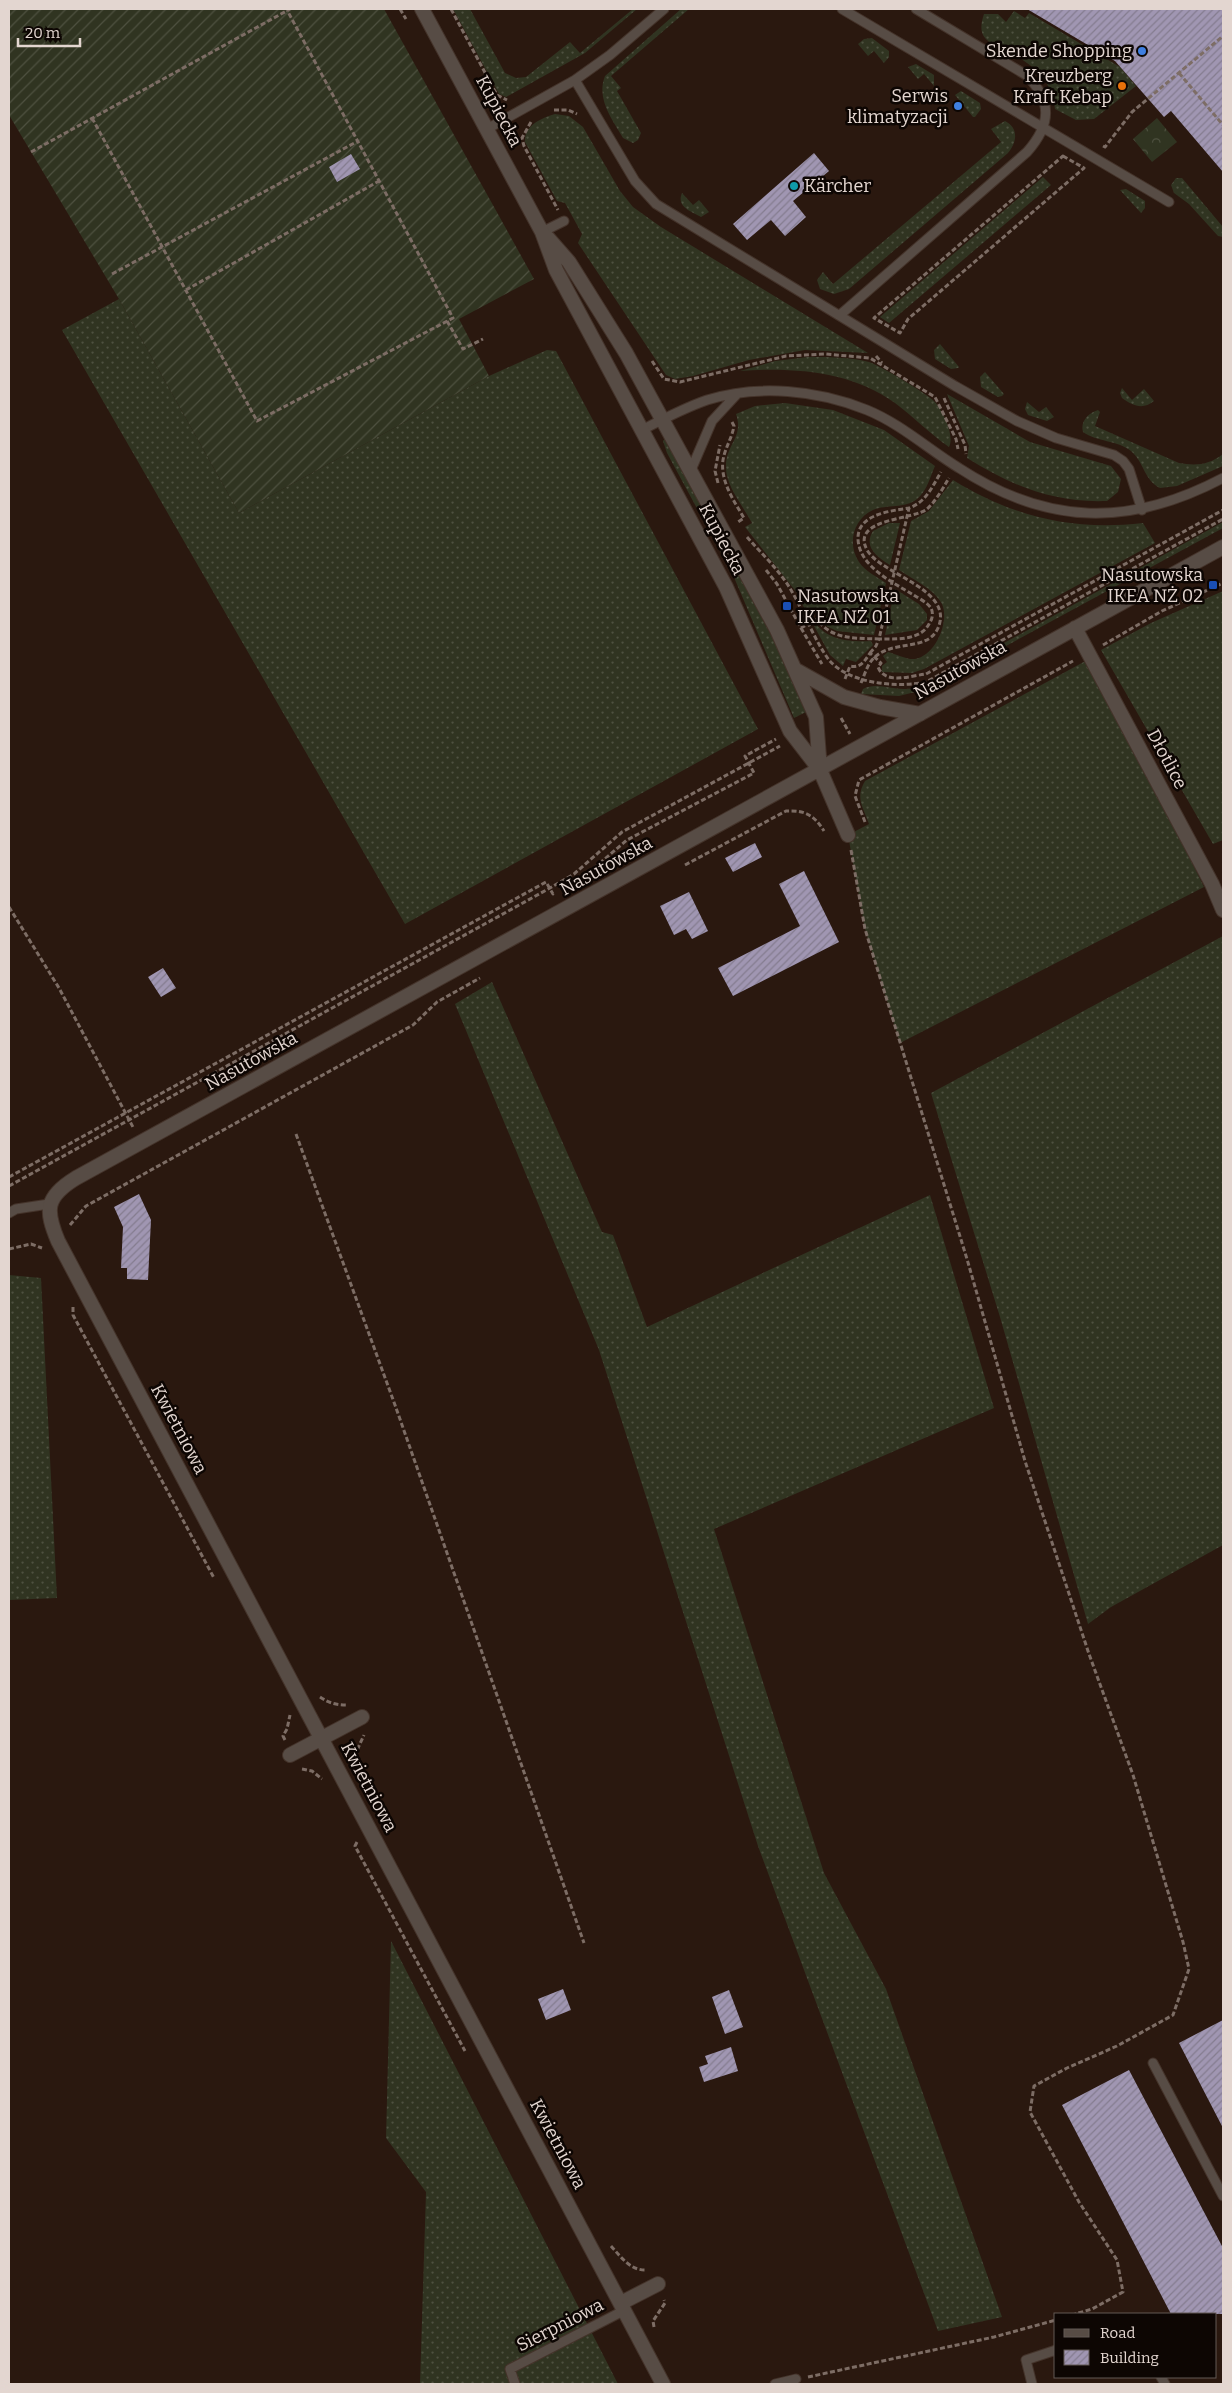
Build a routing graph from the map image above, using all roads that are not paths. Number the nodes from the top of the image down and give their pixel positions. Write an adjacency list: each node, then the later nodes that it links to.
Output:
1 (422, 9): 7 (street, Kupiecka)
2 (664, 9): 5 (lane)
3 (842, 9): 6 (lane)
4 (916, 9): 6 (lane)
5 (575, 80): 7 (lane); 11 (lane)
6 (1045, 128): 8 (lane); 11 (lane)
7 (487, 129): 10 (street, Kupiecka)
8 (1169, 202)
9 (564, 221): 10 (lane)
10 (542, 232): 13 (street, Kupiecka); 14 (street, Kupiecka)
11 (840, 315): 17 (lane)
12 (737, 394): 13 (lane); 15 (lane); 17 (lane)
13 (663, 419): 14 (lane); 15 (street, Kupiecka)
14 (642, 430): 22 (street, Kupiecka)
15 (691, 470): 20 (street, Kupiecka)
16 (1223, 478): 17 (lane)
17 (1142, 510)
18 (1223, 546): 19 (street, Nasutowska)
19 (1075, 628): 21 (street, Nasutowska); 24 (street, Dłotlice)
20 (796, 670): 21 (street); 22 (street, Kupiecka)
21 (920, 714): 22 (street, Nasutowska)
22 (820, 770): 23 (street); 25 (street, Nasutowska)
23 (848, 835)
24 (1223, 910)
25 (49, 1204): 26 (lane); 28 (street, Kwietniowa)
26 (9, 1213)
27 (362, 1717): 28 (street)
28 (322, 1738): 29 (street); 33 (street, Kwietniowa)
29 (290, 1755)
30 (1153, 2063): 31 (lane)
31 (1223, 2196)
32 (658, 2284): 33 (street)
33 (623, 2306): 36 (lane, Sierpniowa); 37 (street, Kwietniowa)
34 (1054, 2351): 39 (lane)
35 (796, 2380): 38 (lane)
36 (515, 2384)
37 (663, 2384)
38 (775, 2384)
39 (1032, 2384)

